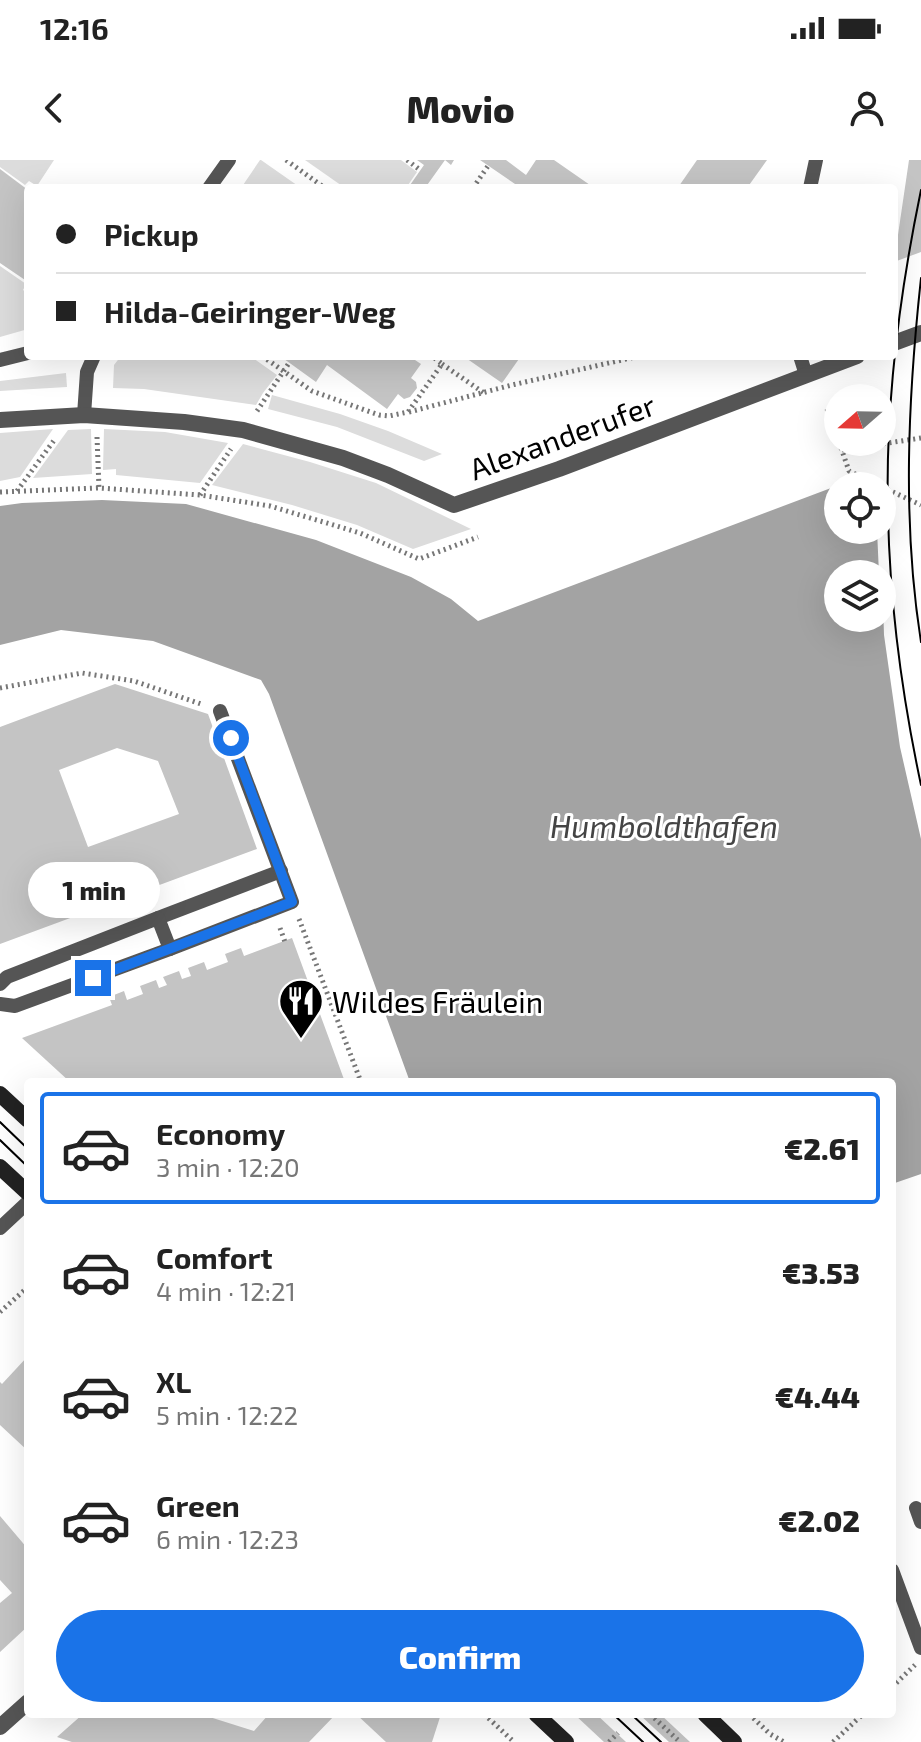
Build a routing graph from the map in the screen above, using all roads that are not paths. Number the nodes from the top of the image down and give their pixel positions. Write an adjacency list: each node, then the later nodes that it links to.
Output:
1 (229, 160): 3 (lane)
2 (816, 160): 4 (lane)
3 (212, 184)
4 (811, 184)
5 (921, 333): 6 (street)
6 (898, 342)
7 (24, 354): 8 (lane)
8 (0, 360)
9 (92, 360): 13 (lane)
10 (801, 360): 12 (lane)
11 (846, 360): 12 (street, Alexanderufer)
12 (806, 375): 13 (street, Alexanderufer)
13 (84, 415): 14 (street, Alexanderufer)
14 (0, 420)
15 (220, 711): 16 (lane)
16 (281, 871): 17 (lane); 18 (lane)
17 (158, 918): 18 (lane); 19 (lane)
18 (170, 949): 20 (lane)
19 (0, 984)
20 (0, 1004)
21 (0, 1094): 22 (main road)
22 (24, 1116)
23 (0, 1167): 24 (main road)
24 (24, 1189)
25 (24, 1206): 26 (lane)
26 (0, 1228)
27 (896, 1581): 28 (lane)
28 (921, 1648)
29 (24, 1706): 32 (street)
30 (540, 1718): 33 (main road)
31 (709, 1718): 34 (main road)
32 (0, 1727)
33 (566, 1742)
34 (734, 1742)

